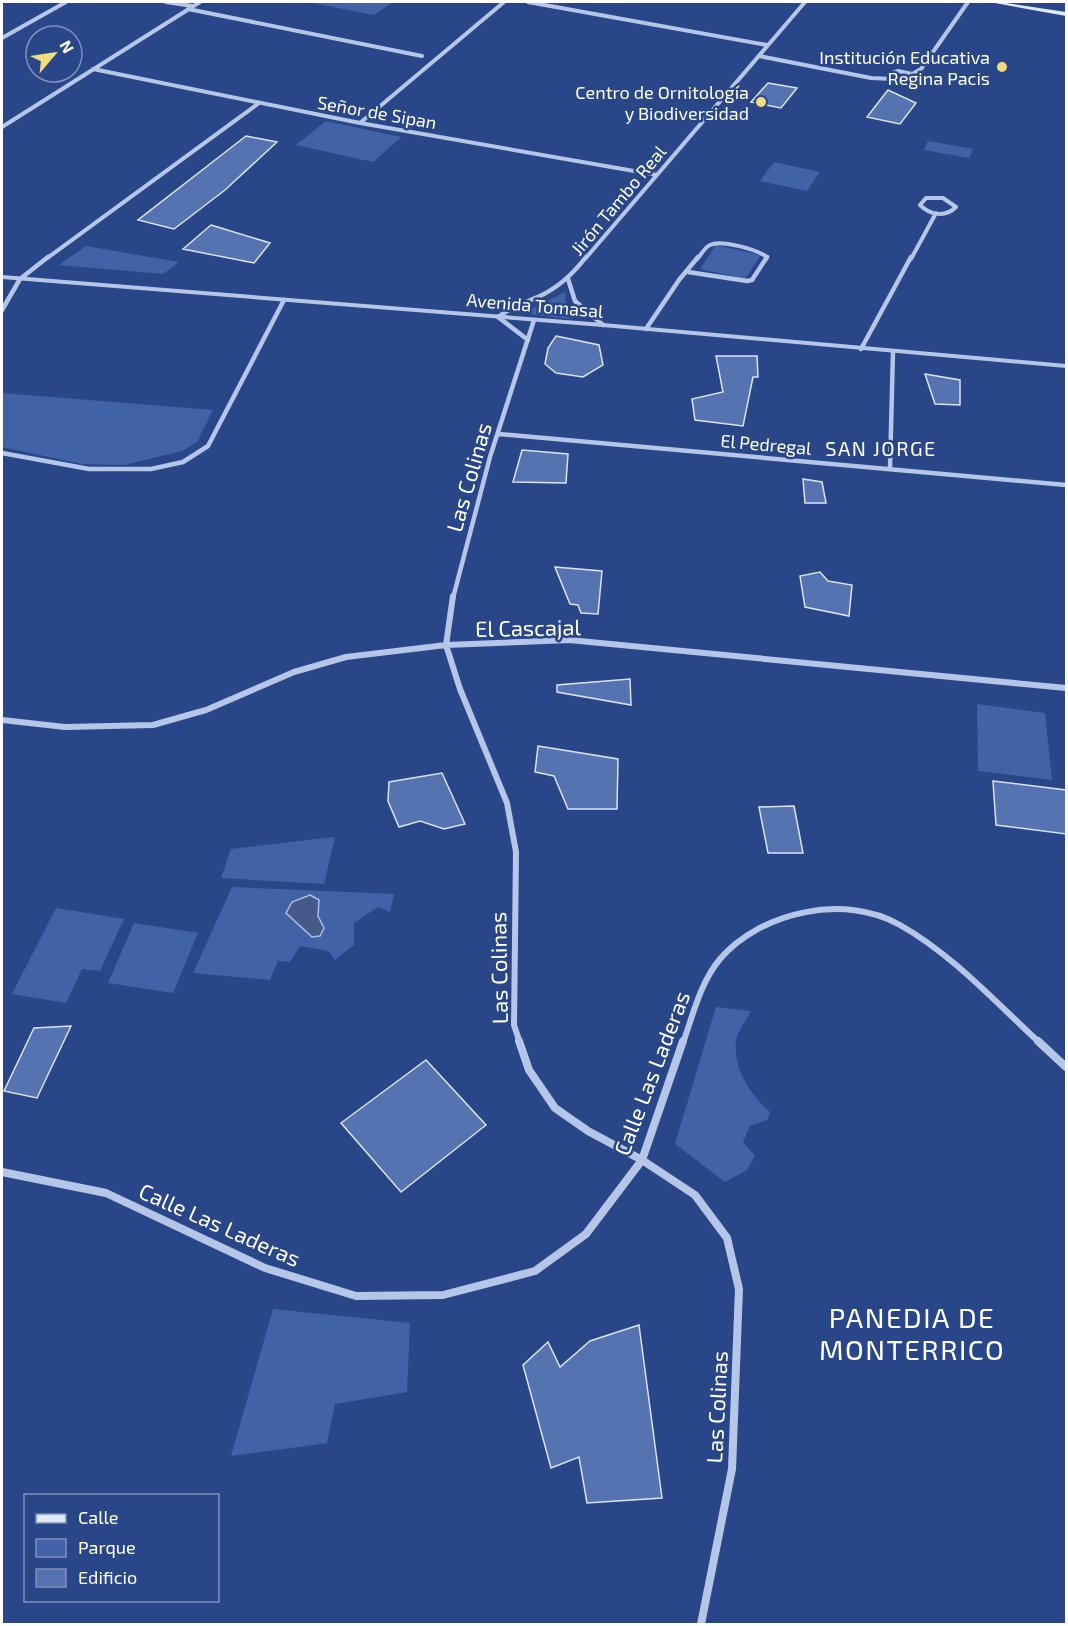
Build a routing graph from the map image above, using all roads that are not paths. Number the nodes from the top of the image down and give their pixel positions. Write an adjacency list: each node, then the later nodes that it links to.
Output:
1 (66, 2): 11 (street)
2 (166, 2): 9 (street)
3 (200, 2): 9 (street)
4 (504, 2): 19 (street)
5 (528, 2): 12 (street)
6 (805, 2): 12 (street, Jirón Tambo Real)
7 (968, 2): 16 (street)
8 (992, 2): 10 (main road)
9 (190, 8): 13 (street); 15 (street)
10 (1066, 14)
11 (2, 38)
12 (767, 45): 14 (street, Jirón Tambo Real)
13 (422, 56)
14 (759, 56): 17 (street); 21 (street, Jirón Tambo Real)
15 (93, 69): 18 (street, Señor de Sipan); 20 (street)
16 (914, 74): 17 (street); 17 (street)
17 (893, 79)
18 (259, 103): 19 (street, Señor de Sipan); 25 (street)
19 (360, 123): 21 (street, Señor de Sipan)
20 (2, 127)
21 (657, 175): 26 (street, Jirón Tambo Real)
22 (936, 213): 22 (street); 34 (street)
23 (688, 272): 23 (street); 32 (street)
24 (2, 278): 25 (street, Avenida Tomasal)
25 (20, 279): 27 (street, Avenida Tomasal); 28 (street)
26 (568, 279): 29 (street, Jirón Tambo Real); 31 (street, Jirón Tambo Real)
27 (284, 300): 29 (street, Avenida Tomasal); 38 (street)
28 (2, 310)
29 (498, 317): 30 (street, Avenida Tomasal); 33 (street)
30 (534, 320): 31 (street, Avenida Tomasal); 33 (street, Las Colinas)
31 (603, 325): 32 (street, Avenida Tomasal)
32 (646, 329): 34 (street, Avenida Tomasal)
33 (528, 340): 37 (street, Las Colinas)
34 (861, 349): 35 (street, Avenida Tomasal)
35 (893, 352): 36 (street, Avenida Tomasal); 39 (street)
36 (1066, 366)
37 (499, 435): 39 (street, El Pedregal); 41 (street, Las Colinas)
38 (2, 453)
39 (891, 468): 40 (street, El Pedregal)
40 (1066, 485)
41 (446, 645): 42 (street, El Cascajal); 43 (street, El Cascajal); 45 (street, Las Colinas)
42 (1066, 688)
43 (2, 720)
44 (1066, 1067): 45 (street, Calle Las Laderas)
45 (642, 1160): 46 (street, Calle Las Laderas); 47 (street, Las Colinas)
46 (2, 1172)
47 (701, 1624)

